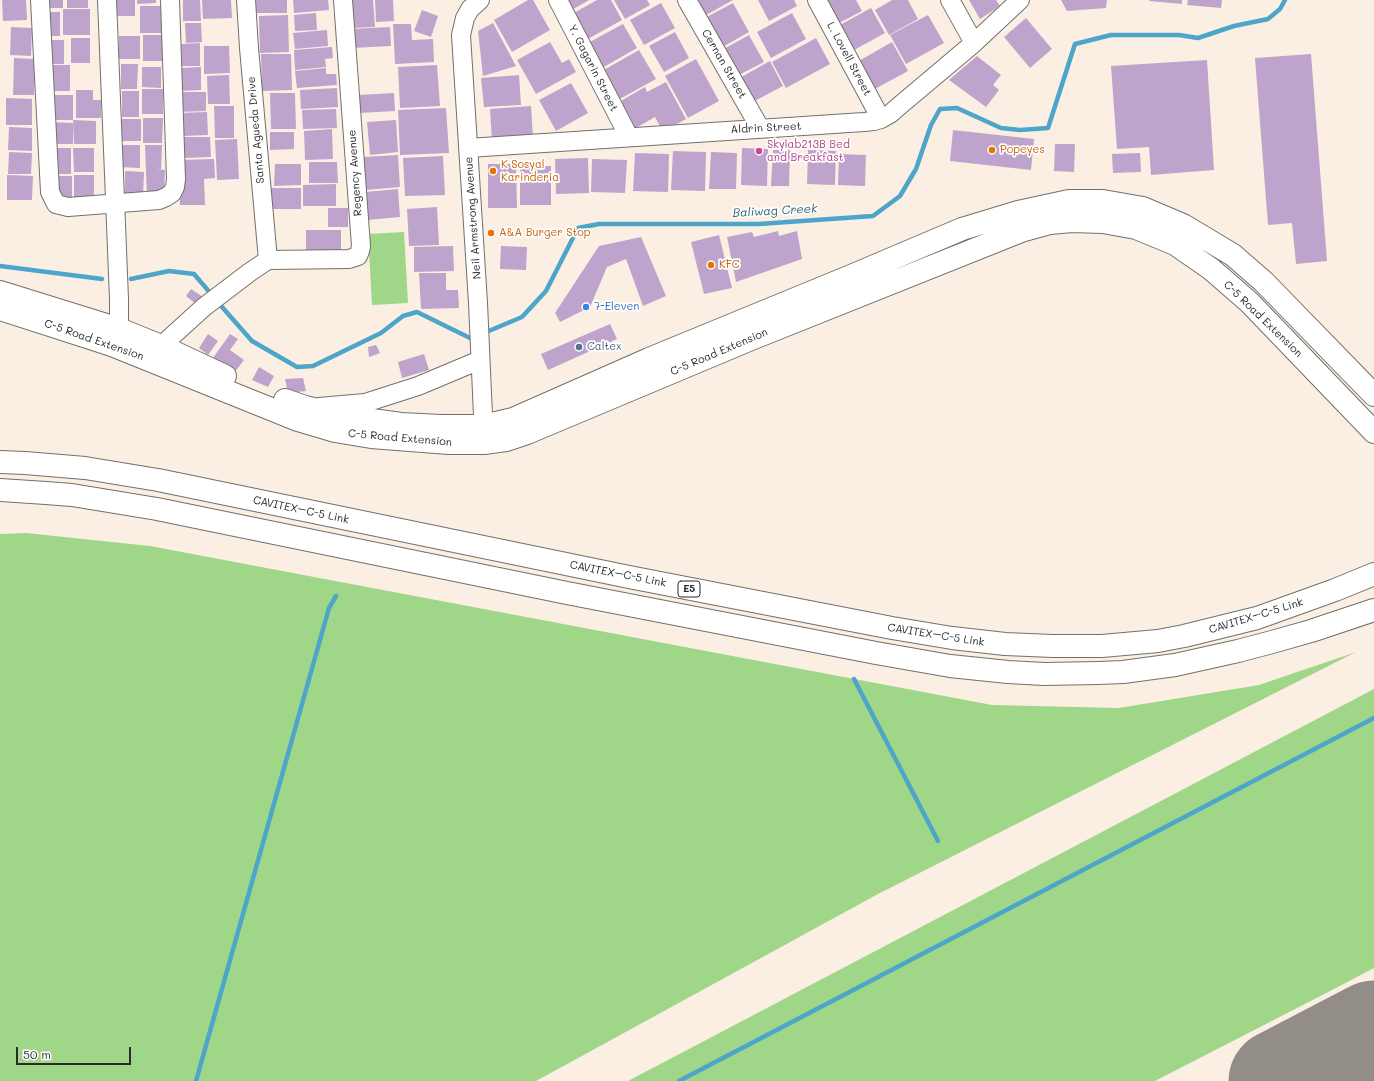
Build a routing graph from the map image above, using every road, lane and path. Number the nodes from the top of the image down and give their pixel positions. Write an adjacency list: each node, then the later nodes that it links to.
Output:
1 (40, 0): 17 (street)
2 (107, 0): 17 (street)
3 (170, 0): 17 (street)
4 (246, 0): 18 (street, Santa Agueda Drive)
5 (343, 0): 18 (street, Regency Avenue)
6 (480, 0): 16 (street, Neil Armstrong Avenue)
7 (558, 0): 15 (street, Y. Gagarin Street)
8 (687, 0): 14 (street, Cernan Street)
9 (817, 0): 13 (street, L. Lovell Street)
10 (950, 0): 12 (street)
11 (1020, 0): 12 (street, Aldrin Street)
12 (974, 43): 13 (street, Aldrin Street)
13 (881, 119): 14 (street, Aldrin Street)
14 (760, 128): 15 (street, Aldrin Street)
15 (629, 137): 16 (street, Aldrin Street)
16 (468, 148): 23 (street, Neil Armstrong Avenue)
17 (115, 203): 21 (street)
18 (268, 260): 22 (street)
19 (0, 292): 21 (main road, C-5 Road Extension)
20 (0, 309): 27 (main road, C-5 Road Extension)
21 (119, 329): 22 (main road, C-5 Road Extension)
22 (161, 346): 25 (main road, C-5 Road Extension)
23 (480, 360): 25 (street); 27 (street, Neil Armstrong Avenue)
24 (1374, 394): 27 (main road, C-5 Road Extension)
25 (306, 407): 27 (main road, C-5 Road Extension)
26 (1374, 432): 27 (main road, C-5 Road Extension)
27 (484, 434)
28 (0, 462): 30 (main road, CAVITEX–C-5 Link / E5)
29 (0, 490): 31 (main road)
30 (1374, 574)
31 (1374, 610)

